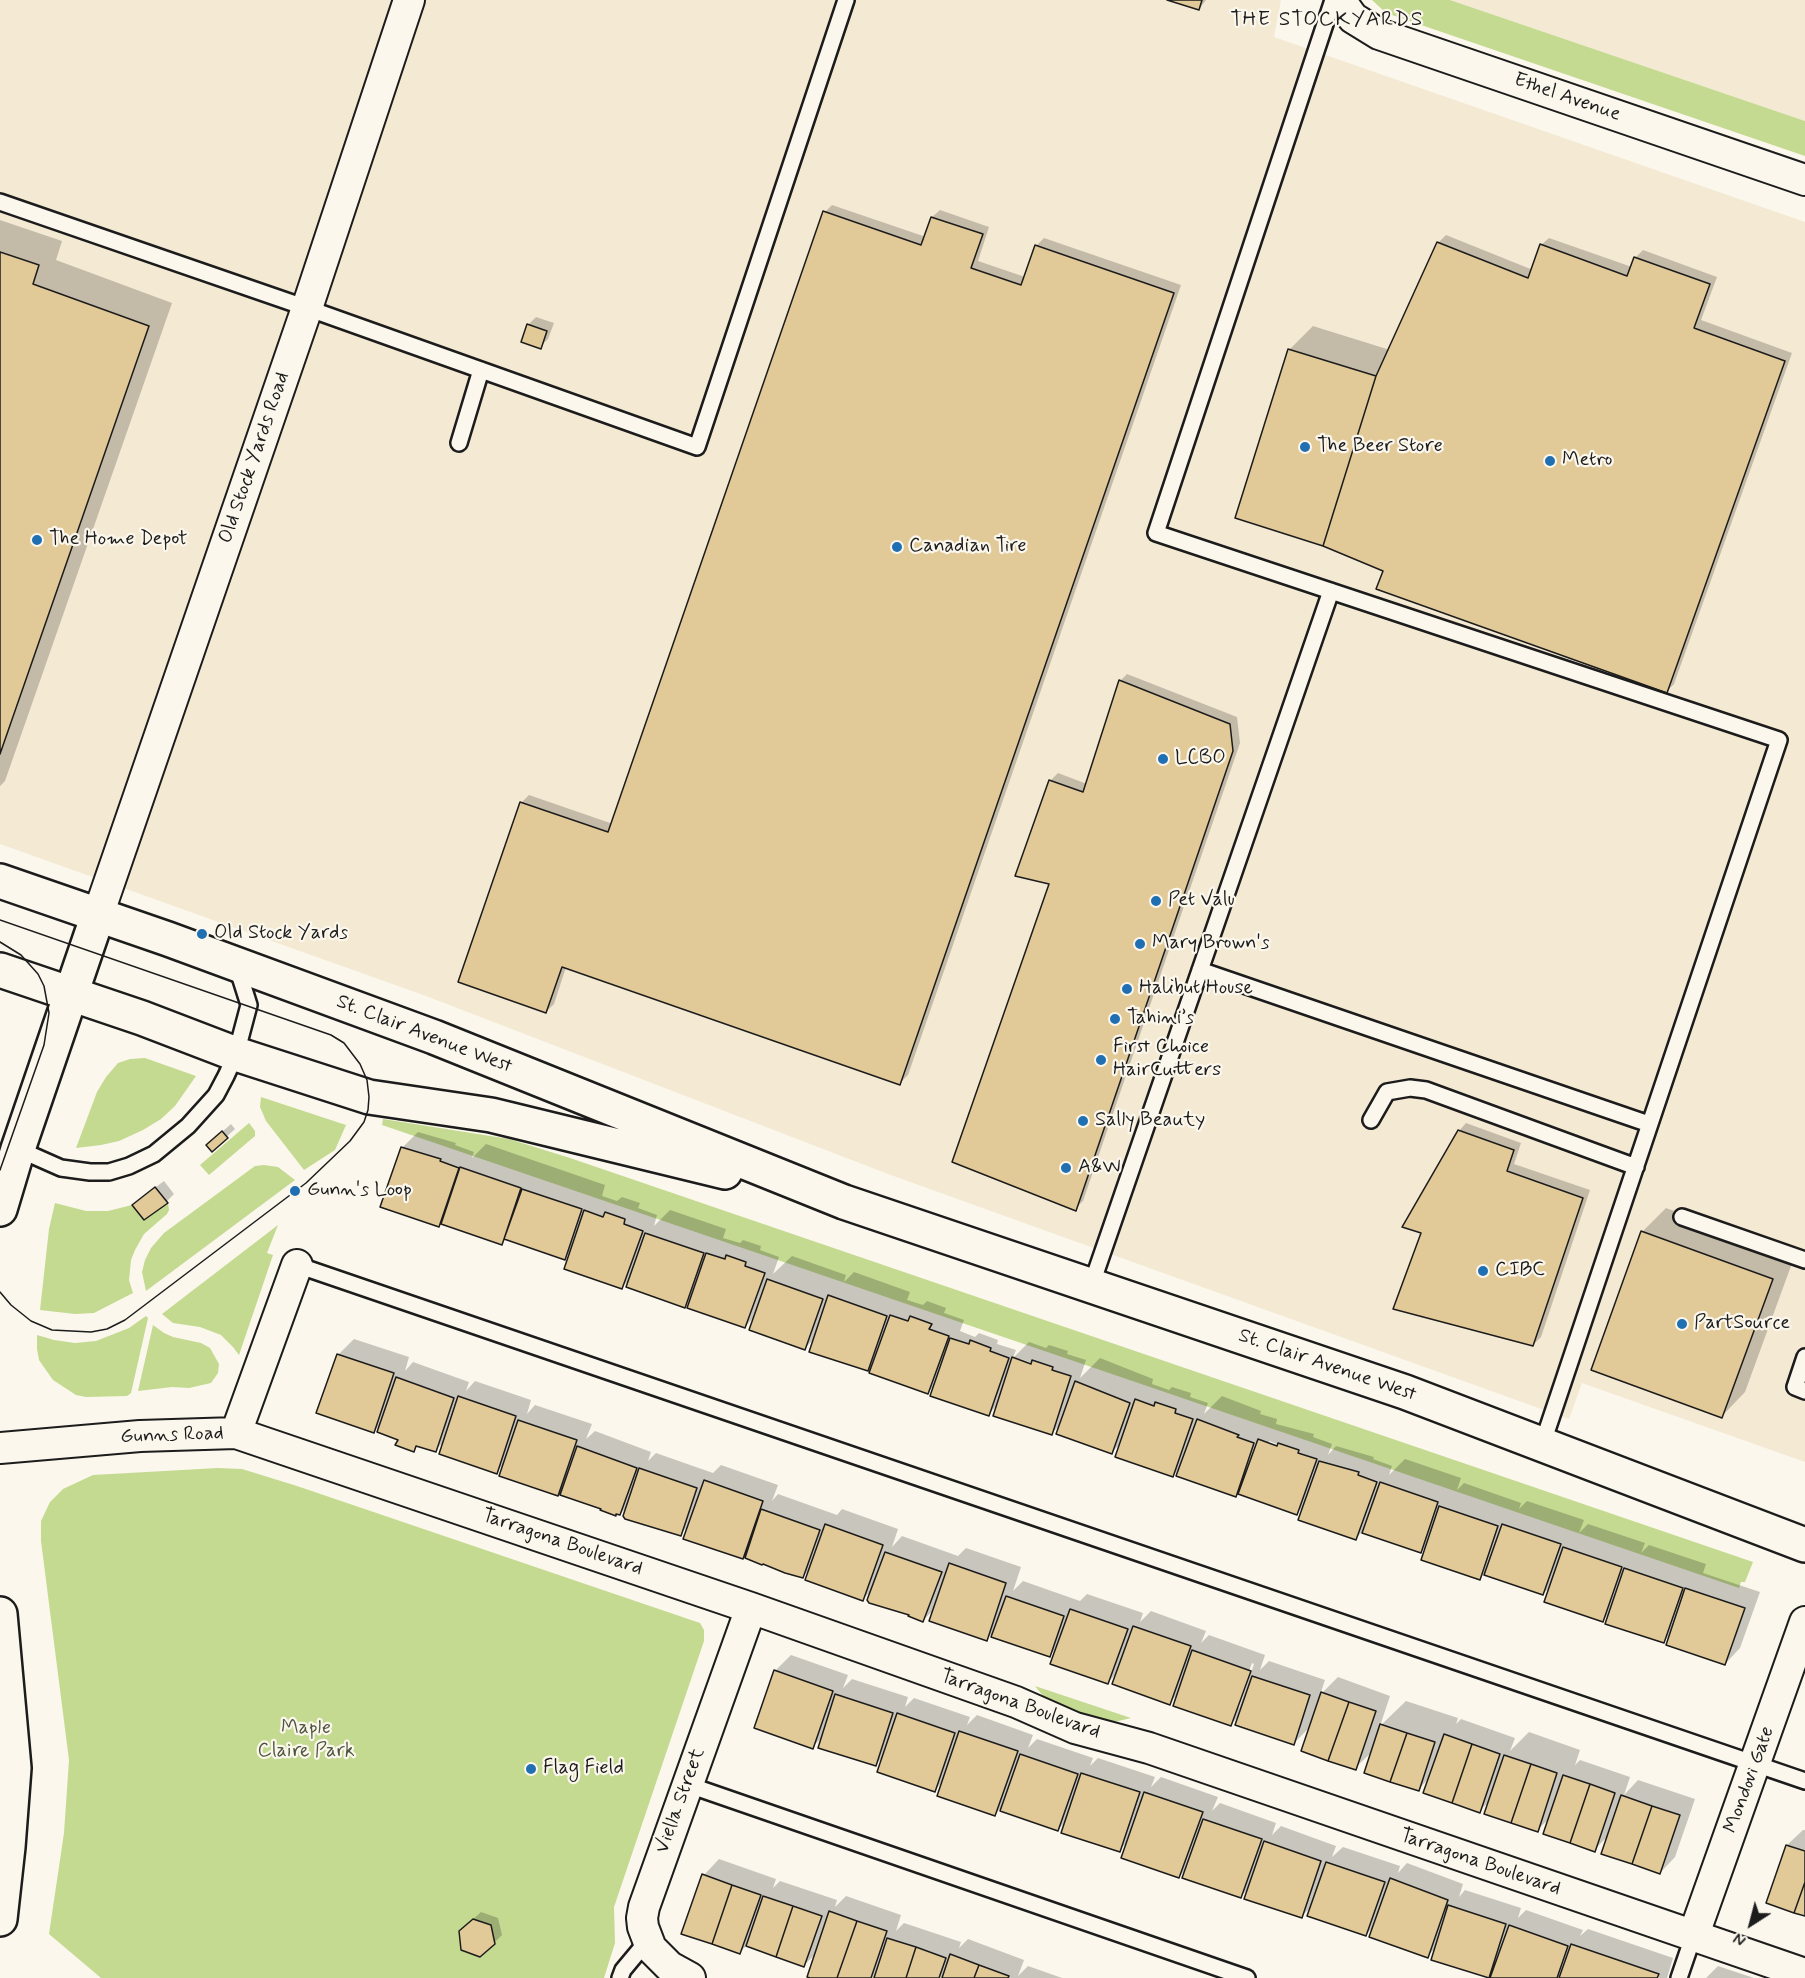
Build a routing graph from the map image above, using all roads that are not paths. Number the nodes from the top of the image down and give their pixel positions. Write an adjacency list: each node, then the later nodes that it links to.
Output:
1 (408, 0): 7 (street, Old Stock Yards Road)
2 (846, 0): 8 (lane)
3 (1333, 0): 10 (lane)
4 (1340, 0): 5 (street, Ethel Avenue)
5 (1805, 180)
6 (0, 202): 7 (lane)
7 (307, 308): 8 (lane); 12 (street, Old Stock Yards Road)
8 (481, 370): 9 (lane)
9 (459, 443)
10 (1331, 591): 15 (lane); 19 (lane)
11 (0, 881): 12 (main road, St. Clair Avenue West)
12 (98, 915): 13 (main road, St. Clair Avenue West); 16 (main road)
13 (236, 964): 17 (lane); 22 (main road, St. Clair Avenue West)
14 (0, 970): 16 (main road, St. Clair Avenue West)
15 (1200, 970): 19 (lane); 27 (lane)
16 (72, 994): 17 (main road, St. Clair Avenue West); 20 (main road)
17 (236, 1054): 20 (lane); 22 (main road, St. Clair Avenue West)
18 (1371, 1120): 21 (lane)
19 (1649, 1124): 21 (lane)
20 (18, 1149): 23 (main road)
21 (1636, 1167): 31 (lane)
22 (844, 1202): 27 (main road, St. Clair Avenue West)
23 (0, 1209)
24 (1683, 1217): 25 (lane)
25 (1805, 1260)
26 (297, 1265): 30 (street, Gunns Road); 37 (lane)
27 (1091, 1286): 31 (main road, St. Clair Avenue West)
28 (1805, 1357): 29 (lane)
29 (1805, 1391)
30 (236, 1433): 32 (street, Gunns Road); 34 (street, Tarragona Boulevard)
31 (1542, 1445): 33 (main road, St. Clair Avenue West)
32 (0, 1448)
33 (1805, 1545)
34 (751, 1608): 39 (street, Viella Street); 42 (street, Tarragona Boulevard)
35 (0, 1614): 40 (main road)
36 (1805, 1622): 37 (street, Mondovi Gate)
37 (1756, 1764): 38 (lane); 42 (street, Mondovi Gate)
38 (1805, 1781)
39 (686, 1784): 43 (street, Viella Street); 47 (lane)
40 (4, 1846): 41 (main road)
41 (0, 1919)
42 (1693, 1937): 44 (street, Tarragona Boulevard); 48 (lane)
43 (648, 1940): 45 (lane); 46 (street, Viella Street)
44 (1805, 1974)
45 (620, 1978)
46 (690, 1978)
47 (1246, 1978)
48 (1679, 1978)

